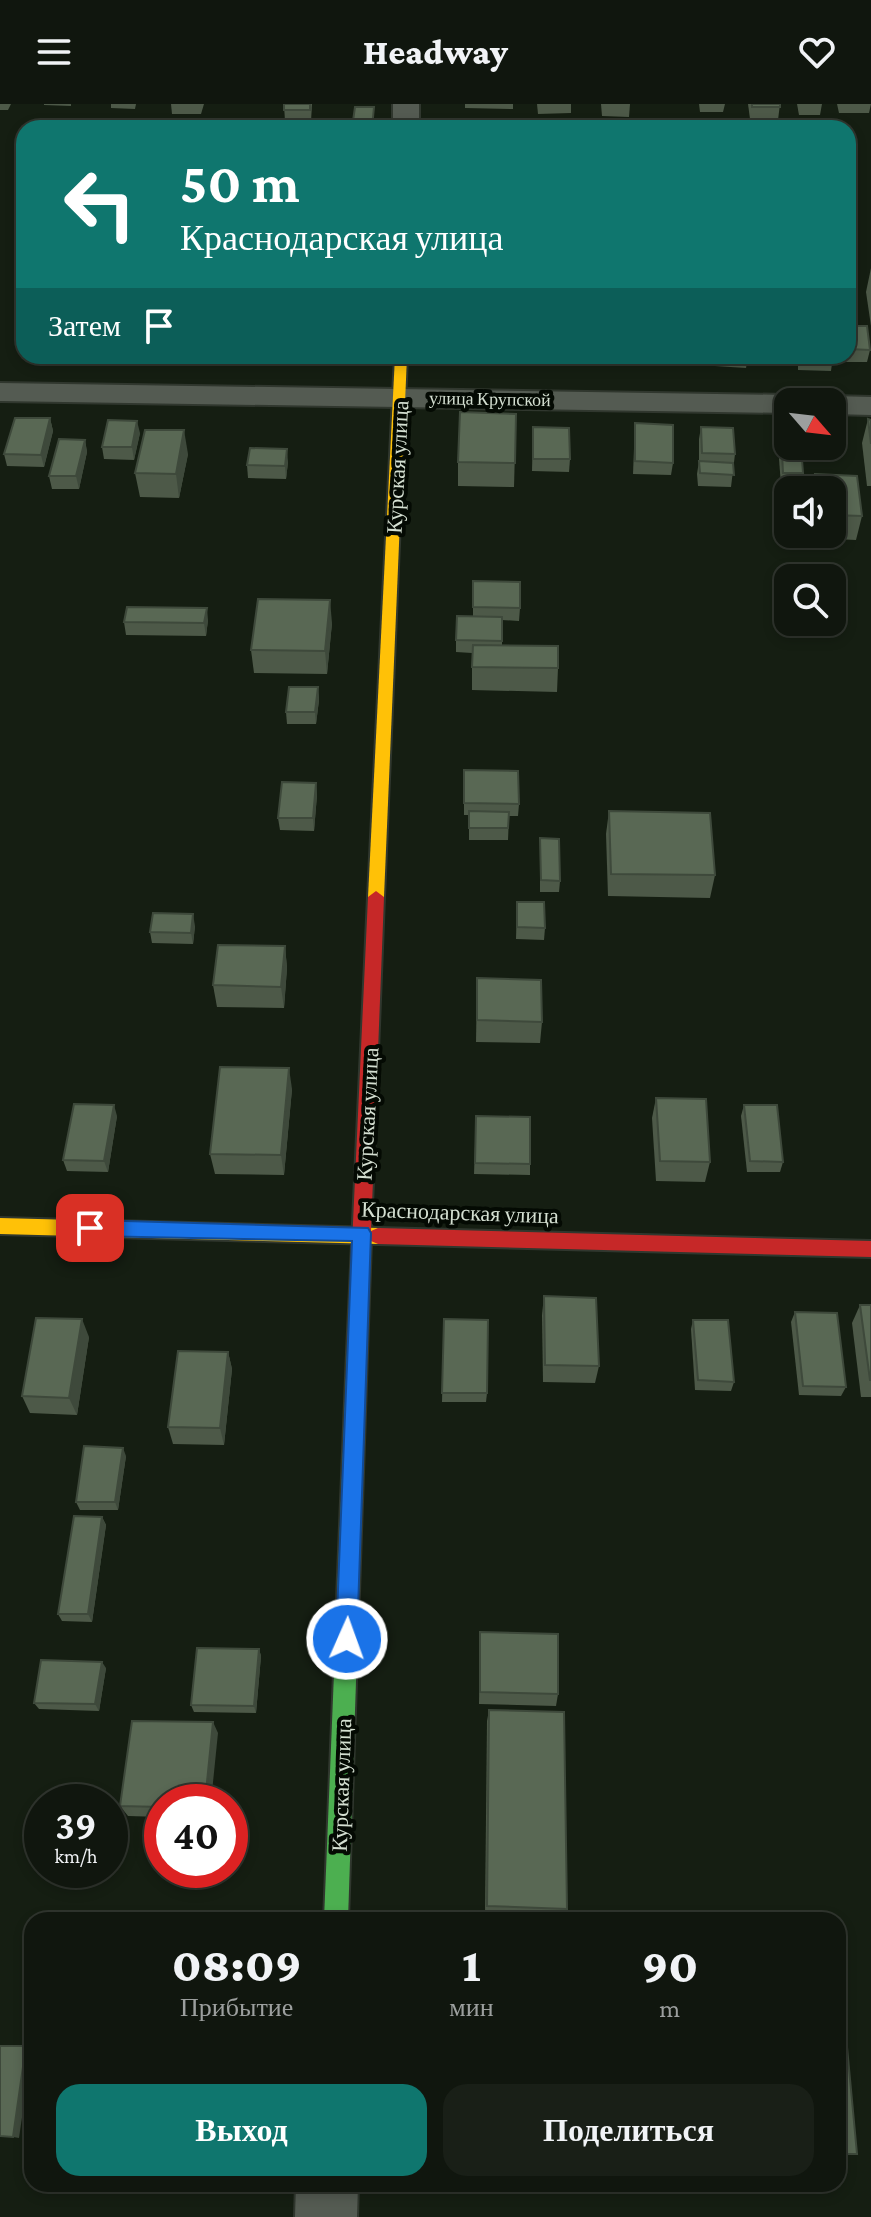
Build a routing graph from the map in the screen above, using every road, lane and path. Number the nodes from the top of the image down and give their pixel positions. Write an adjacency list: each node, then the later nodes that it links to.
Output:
1 (401, 364): 3 (street, Курская улица)
2 (0, 392): 3 (street, улица Крупской)
3 (400, 397): 4 (street, улица Крупской); 8 (street, Курская улица)
4 (774, 404)
5 (846, 405): 6 (street)
6 (871, 406)
7 (0, 1226): 8 (street, Краснодарская улица)
8 (361, 1233): 9 (street, Краснодарская улица); 10 (street, Курская улица)
9 (871, 1249)
10 (336, 1912)
11 (327, 2192): 12 (street)
12 (326, 2217)

